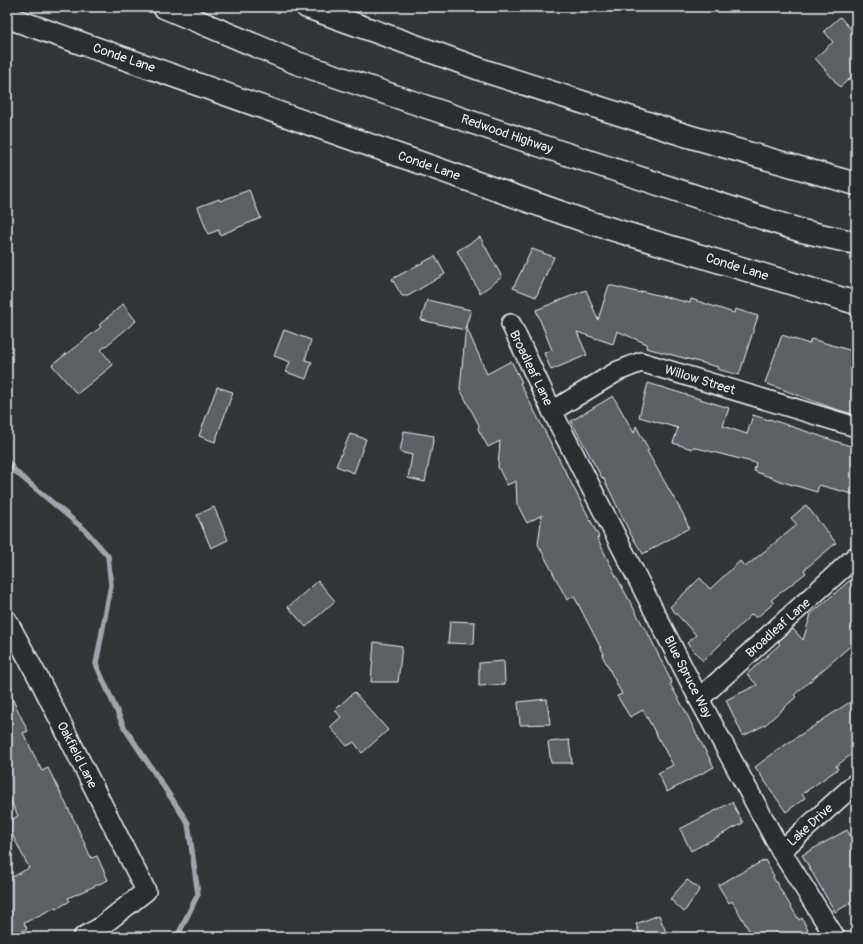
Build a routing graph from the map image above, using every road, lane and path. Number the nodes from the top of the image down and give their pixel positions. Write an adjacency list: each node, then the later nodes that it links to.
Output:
1 (154, 7): 5 (main road)
2 (164, 7): 5 (main road, Redwood Highway)
3 (307, 7): 6 (main road)
4 (7, 17): 8 (main road, Conde Lane)
5 (206, 25): 7 (main road, Redwood Highway)
6 (856, 184)
7 (856, 244)
8 (856, 303)
9 (511, 324): 10 (street, Broadleaf Lane)
10 (552, 411): 11 (street, Willow Street); 14 (street, Blue Spruce Way)
11 (856, 427)
12 (856, 556): 14 (street, Broadleaf Lane)
13 (7, 620): 17 (street, Oakfield Lane)
14 (699, 700): 16 (street, Blue Spruce Way)
15 (856, 783): 16 (street, Lake Drive)
16 (781, 851): 18 (street, Blue Spruce Way)
17 (84, 937)
18 (835, 937)

